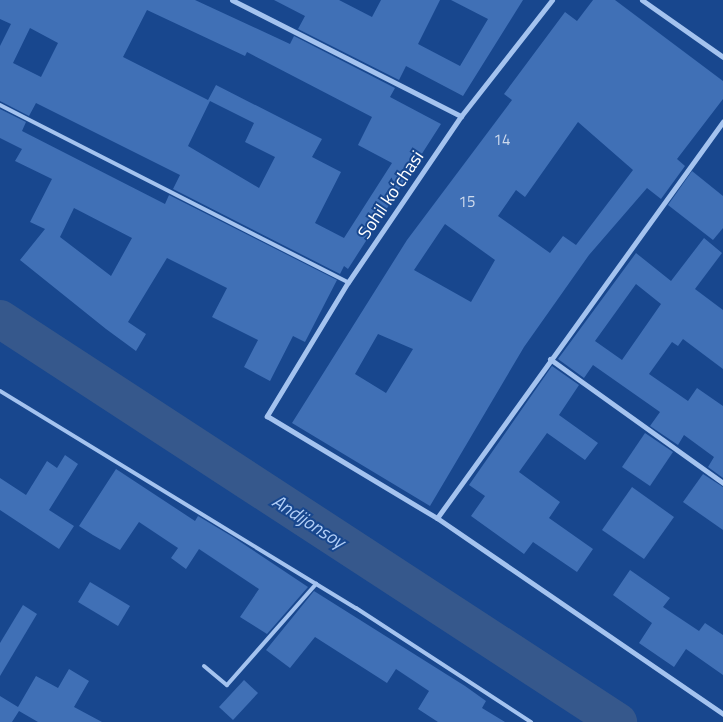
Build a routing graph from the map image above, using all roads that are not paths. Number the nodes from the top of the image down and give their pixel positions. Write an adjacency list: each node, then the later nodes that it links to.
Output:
1 (232, 0): 6 (street)
2 (552, 0): 6 (street, Sohil koʻchasi)
3 (642, 0): 4 (street)
4 (723, 57)
5 (0, 105): 8 (lane)
6 (461, 116): 8 (street, Sohil koʻchasi)
7 (723, 121): 9 (street)
8 (348, 282): 12 (street, Sohil koʻchasi)
9 (550, 359): 11 (street); 12 (street)
10 (0, 391): 13 (lane)
11 (723, 482)
12 (437, 518): 15 (street)
13 (316, 584): 14 (lane); 16 (lane)
14 (204, 666)
15 (723, 714)
16 (531, 722)

